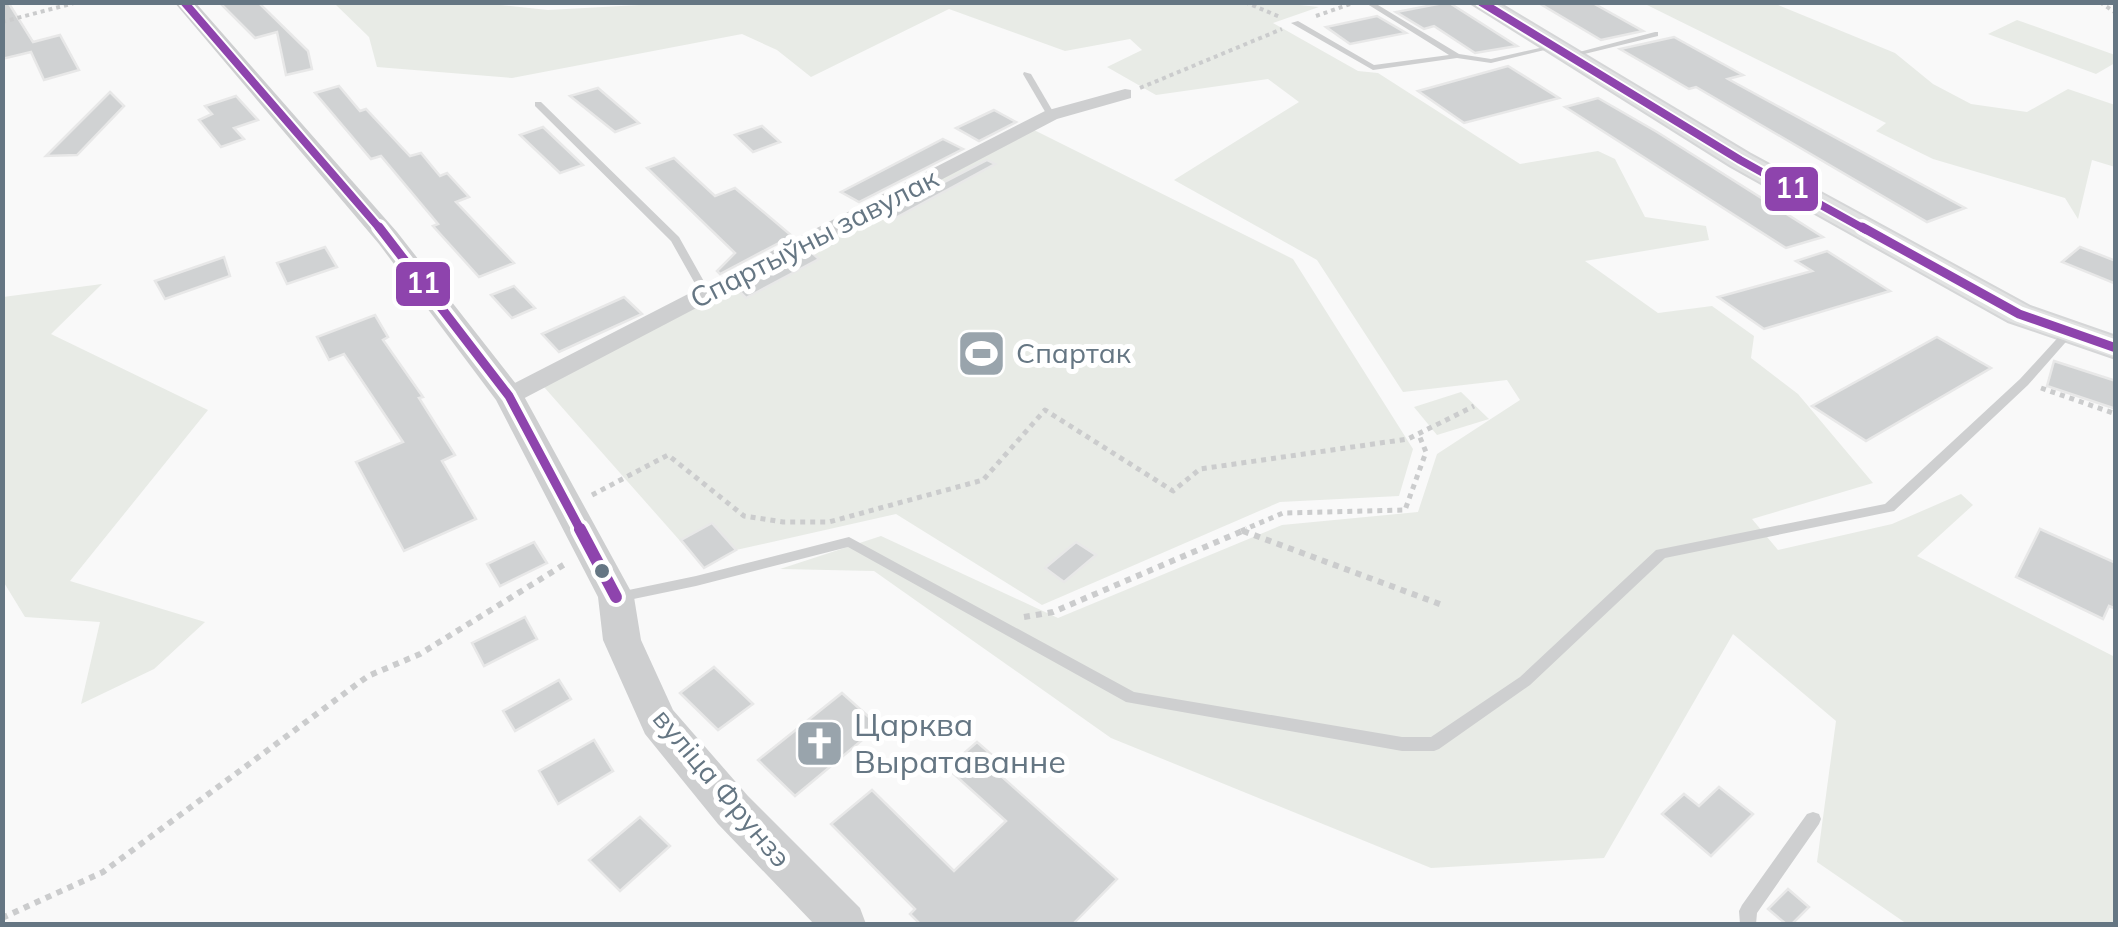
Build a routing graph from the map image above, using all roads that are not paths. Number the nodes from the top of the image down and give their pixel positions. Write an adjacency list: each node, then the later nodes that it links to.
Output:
1 (184, 2): 15 (street, вуліца Фрунзэ)
2 (1367, 2): 7 (lane)
3 (1480, 2): 6 (main road)
4 (1295, 23): 7 (lane)
5 (1655, 34): 6 (lane)
6 (1560, 52): 7 (lane); 13 (main road)
7 (1457, 56)
8 (1027, 74): 11 (lane)
9 (1125, 94): 11 (street, Спартыўны завулак)
10 (538, 104): 12 (lane)
11 (1052, 115): 12 (street, Спартыўны завулак)
12 (706, 294): 15 (street, Спартыўны завулак)
13 (2068, 333): 14 (main road); 16 (lane)
14 (2116, 348)
15 (508, 396): 16 (street, вуліца Фрунзэ)
16 (616, 597): 18 (street, вуліца Фрунзэ)
17 (1813, 819): 19 (lane)
18 (844, 924)
19 (1748, 924)

